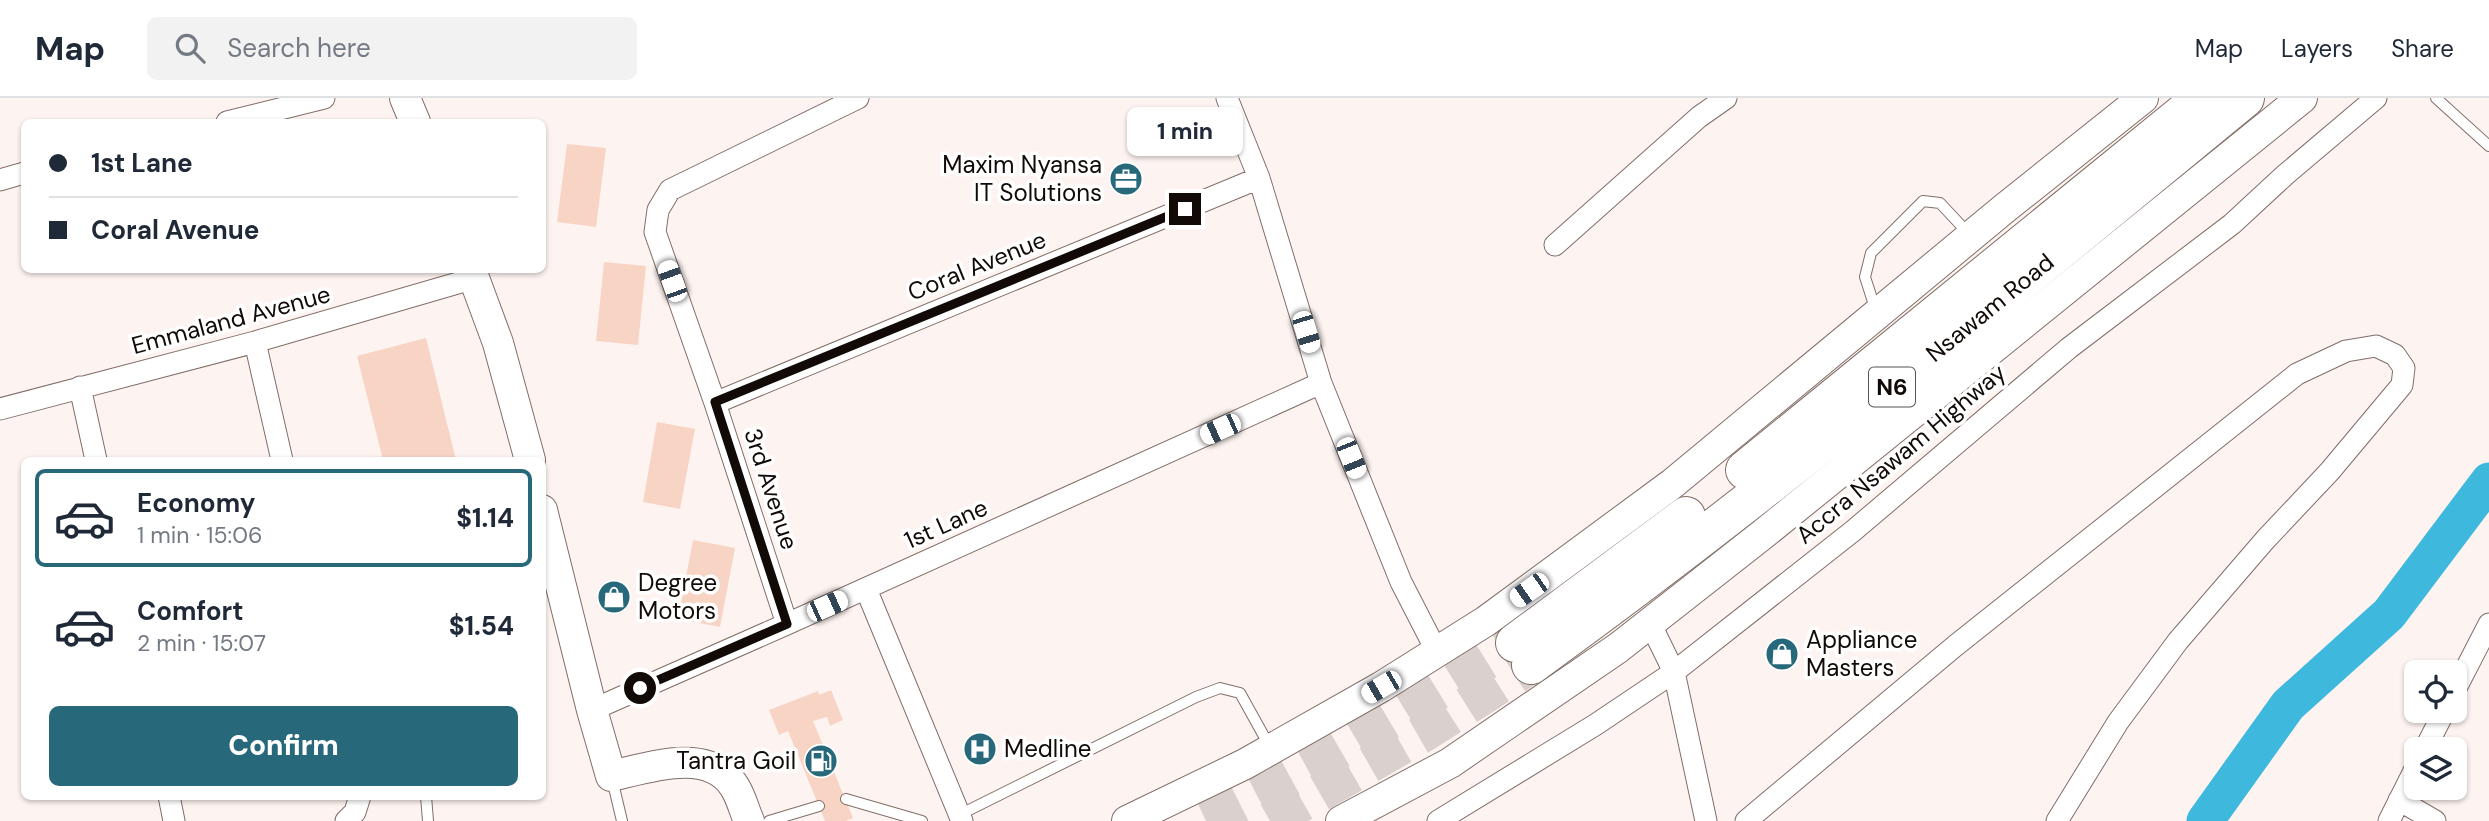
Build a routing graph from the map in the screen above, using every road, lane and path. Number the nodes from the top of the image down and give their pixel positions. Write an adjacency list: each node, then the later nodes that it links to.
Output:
1 (324, 98): 12 (street)
2 (405, 98): 13 (main road)
3 (858, 98): 25 (street, 3rd Avenue)
4 (1227, 98): 16 (street)
5 (1726, 98): 19 (street)
6 (2143, 98): 18 (main road)
7 (2202, 98): 8 (highway, Nsawam Road / N6)
8 (2245, 98)
9 (2302, 98): 32 (main road)
10 (2376, 98): 37 (street, Accra Nsawam Highway)
11 (2436, 98): 14 (lane)
12 (239, 119)
13 (414, 119)
14 (2489, 146)
15 (21, 174): 17 (street)
16 (1259, 178): 23 (street); 25 (street, Coral Avenue)
17 (0, 180)
18 (1971, 236): 21 (main road); 21 (lane)
19 (1555, 245)
20 (473, 274): 22 (street, Emmaland Avenue); 29 (main road)
21 (1877, 314): 35 (main road)
22 (255, 342): 24 (street, Emmaland Avenue); 28 (street)
23 (1321, 383): 31 (street, 1st Lane); 35 (street)
24 (80, 387): 26 (street, Emmaland Avenue); 27 (street)
25 (715, 402): 33 (street, 3rd Avenue)
26 (0, 409)
27 (95, 457)
28 (281, 457)
29 (529, 457)
30 (546, 526): 38 (main road)
31 (866, 589): 33 (street, 1st Lane); 48 (street)
32 (1650, 623): 37 (street); 57 (main road)
33 (787, 624): 38 (street, 1st Lane)
34 (2489, 624): 36 (street)
35 (1437, 652): 39 (main road)
36 (2467, 667)
37 (1674, 672): 58 (street, Accra Nsawam Highway); 59 (street)
38 (592, 710): 40 (main road)
39 (1271, 750): 48 (lane); 56 (main road)
40 (611, 776): 52 (lane); 53 (main road)
41 (2404, 790): 46 (street)
42 (846, 799): 55 (lane)
43 (170, 800): 49 (street)
44 (359, 800): 50 (street)
45 (426, 800): 51 (lane)
46 (2399, 800): 62 (street); 63 (street)
47 (819, 806): 54 (lane)
48 (961, 818)
49 (174, 821)
50 (346, 821)
51 (428, 821)
52 (622, 821)
53 (749, 821)
54 (769, 821)
55 (922, 821)
56 (1127, 821)
57 (1341, 821)
58 (1438, 821)
59 (1706, 821)
60 (1746, 821): 61 (street)
61 (2057, 821)
62 (2389, 821)
63 (2435, 821)

